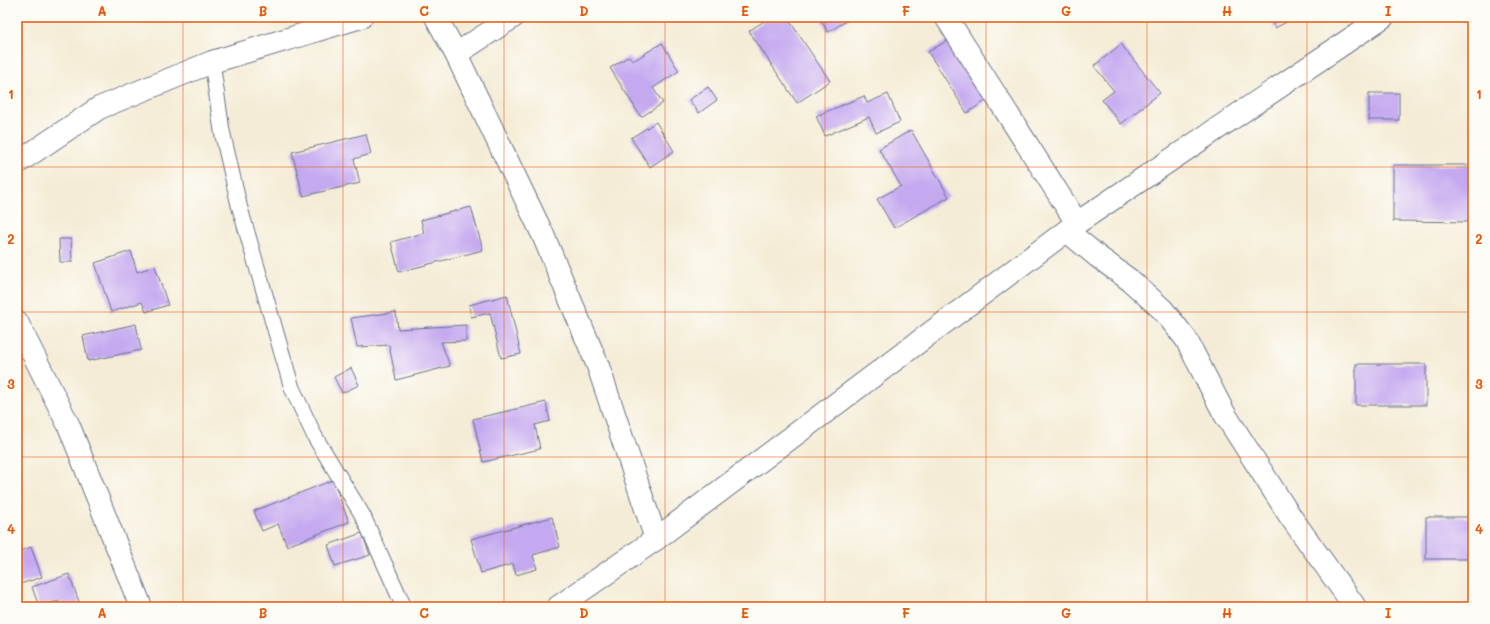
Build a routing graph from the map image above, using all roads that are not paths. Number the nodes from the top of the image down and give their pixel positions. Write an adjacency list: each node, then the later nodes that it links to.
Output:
1 (361, 17): 7 (street)
2 (436, 17): 6 (street)
3 (514, 17): 6 (street)
4 (946, 17): 9 (street)
5 (1383, 17): 9 (street)
6 (456, 54): 11 (street)
7 (212, 62): 8 (street); 13 (lane)
8 (17, 163)
9 (1072, 227): 11 (street); 15 (street)
10 (17, 322): 12 (street)
11 (656, 538): 14 (street)
12 (141, 607)
13 (404, 607)
14 (558, 607)
15 (1355, 607)

